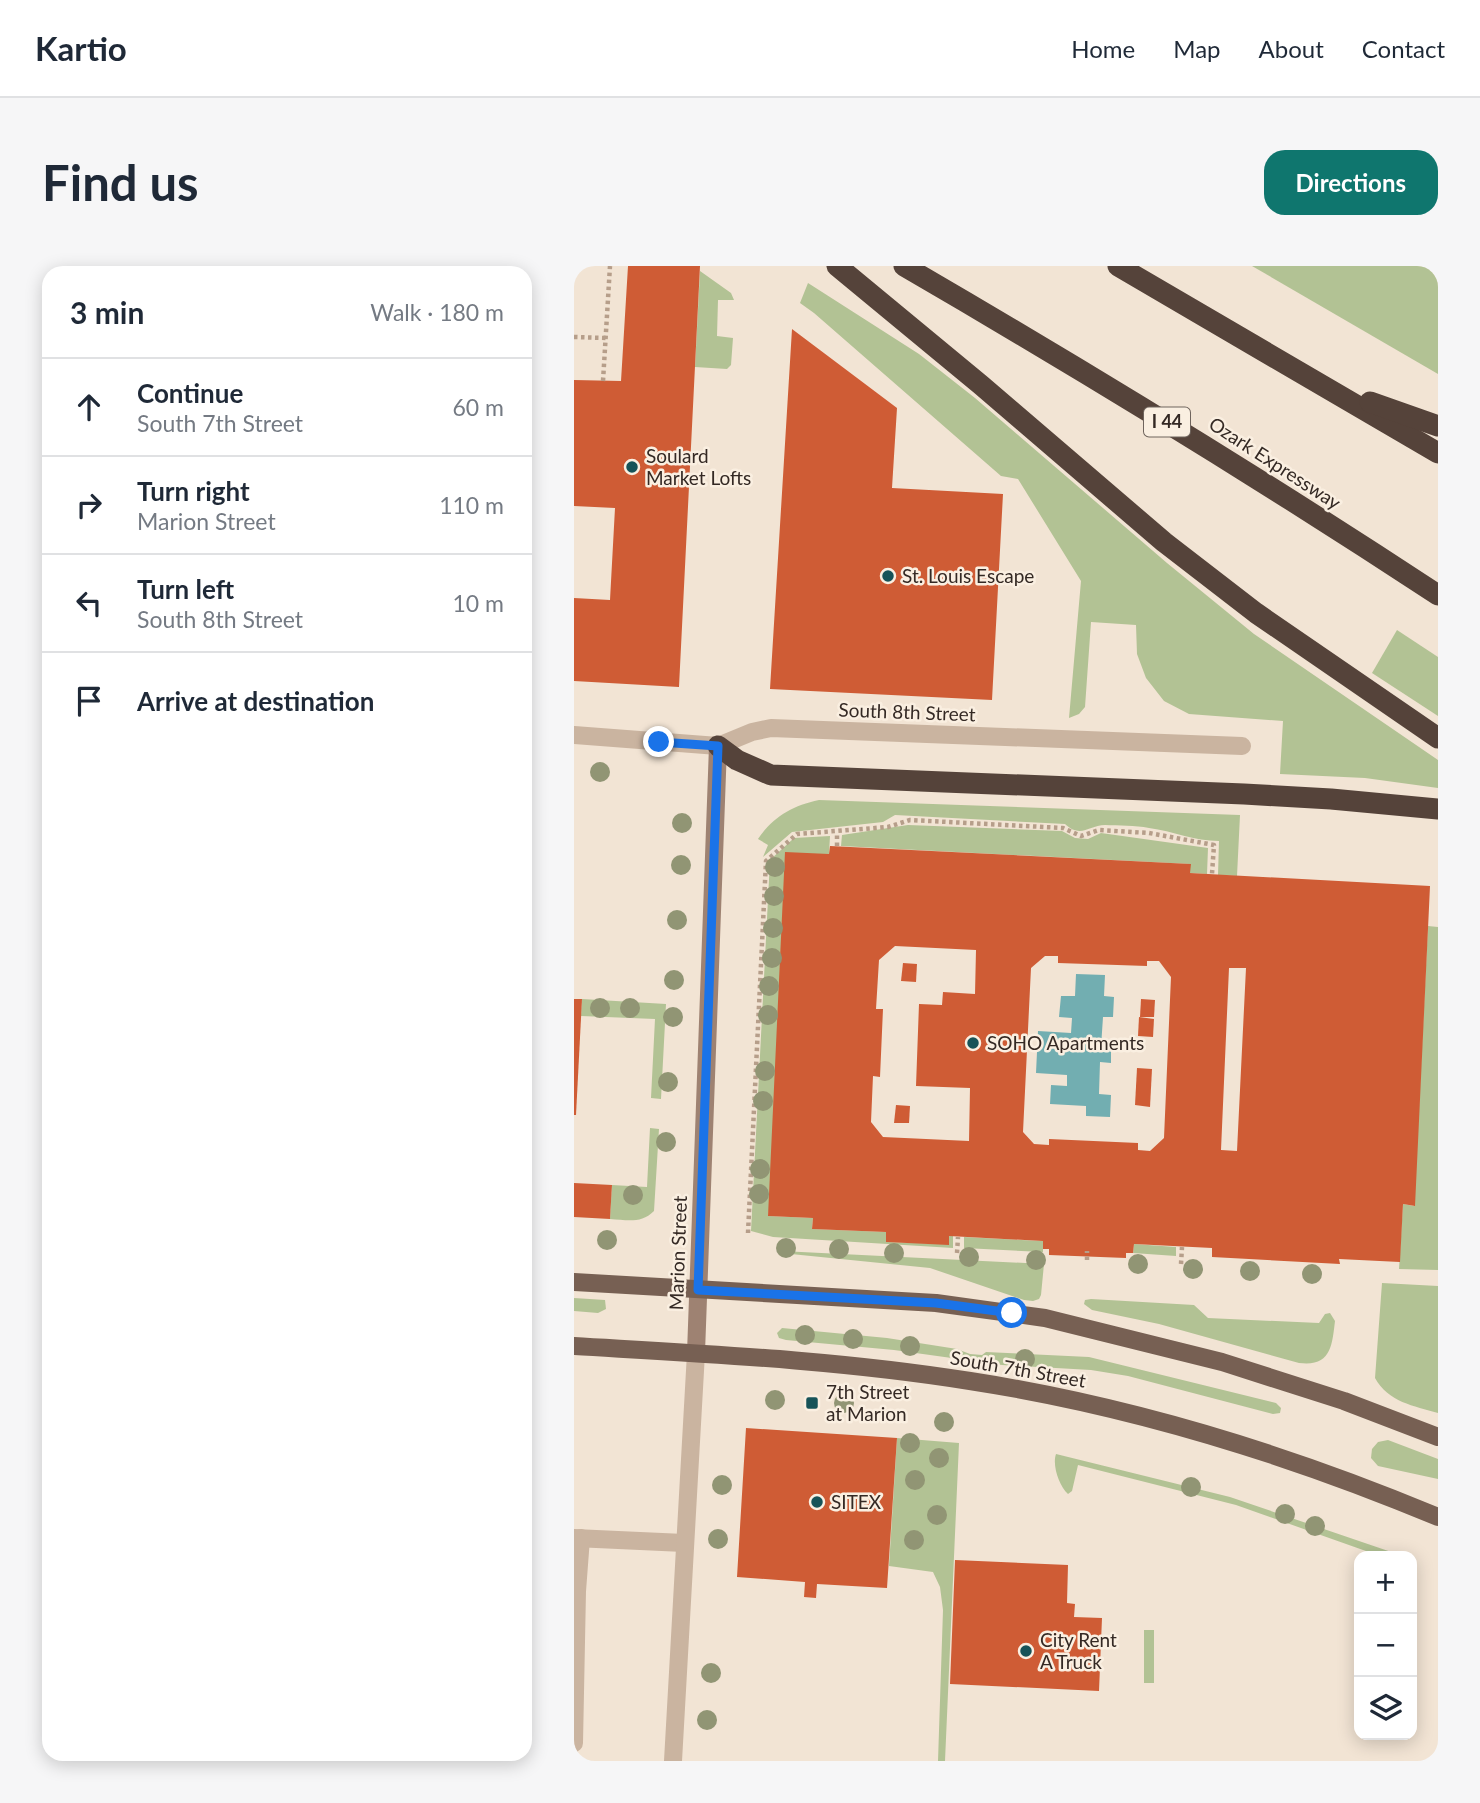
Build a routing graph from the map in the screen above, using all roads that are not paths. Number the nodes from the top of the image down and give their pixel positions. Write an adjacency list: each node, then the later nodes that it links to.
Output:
1 (837, 266): 9 (highway)
2 (904, 266): 7 (highway, Ozark Expressway / I 44)
3 (1118, 266): 4 (highway)
4 (1337, 393): 5 (highway); 6 (highway)
5 (1438, 426)
6 (1438, 453)
7 (1432, 590)
8 (574, 736): 10 (street, South 8th Street)
9 (1438, 738)
10 (718, 746): 11 (street, South 8th Street); 12 (highway); 14 (street, Marion Street)
11 (1242, 746)
12 (1438, 809)
13 (574, 1282): 14 (main road)
14 (698, 1290): 16 (street, Marion Street); 17 (main road)
15 (574, 1346): 16 (main road, South 7th Street)
16 (696, 1353): 18 (main road, South 7th Street); 20 (street, Marion Street)
17 (1438, 1437)
18 (1438, 1517)
19 (578, 1538): 20 (street); 21 (street)
20 (684, 1544): 23 (street, Marion Street)
21 (576, 1595): 22 (street)
22 (574, 1743)
23 (673, 1761)

